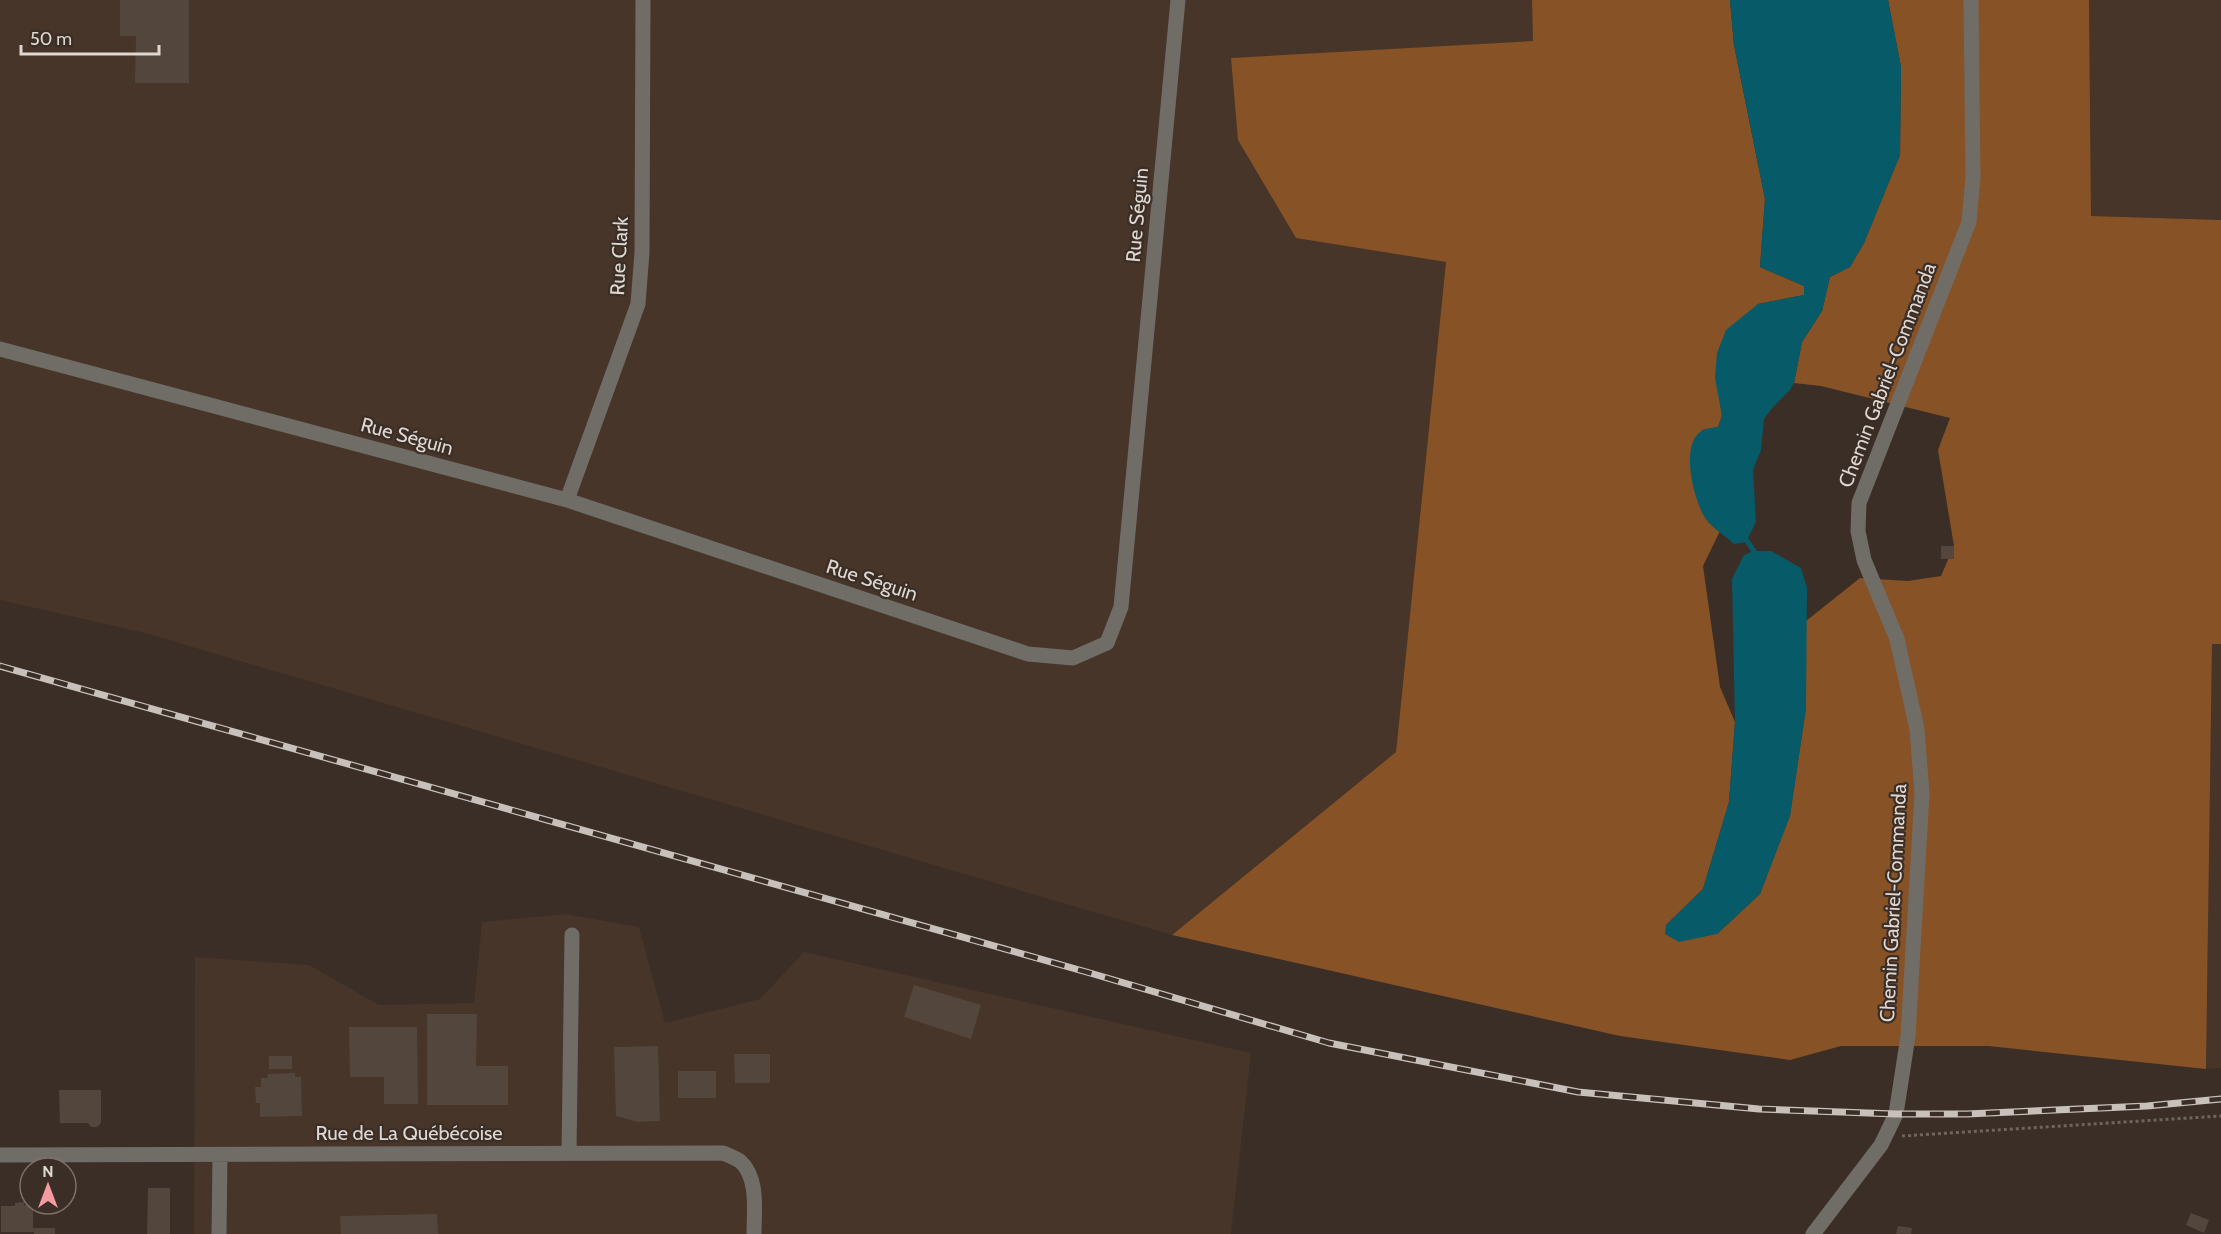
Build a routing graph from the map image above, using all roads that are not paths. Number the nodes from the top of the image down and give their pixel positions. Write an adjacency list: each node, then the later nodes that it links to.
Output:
1 (644, 0): 5 (street, Rue Clark)
2 (1178, 0): 5 (street, Rue Séguin)
3 (1971, 0): 12 (street, Chemin Gabriel-Commanda)
4 (0, 349): 5 (street, Rue Séguin)
5 (567, 500)
6 (572, 935): 7 (street)
7 (569, 1153): 9 (street, Rue de La Québécoise); 11 (street, Rue de La Québécoise)
8 (0, 1155): 9 (street, Rue de La Québécoise)
9 (220, 1155): 10 (street)
10 (219, 1234)
11 (754, 1234)
12 (1812, 1234)

